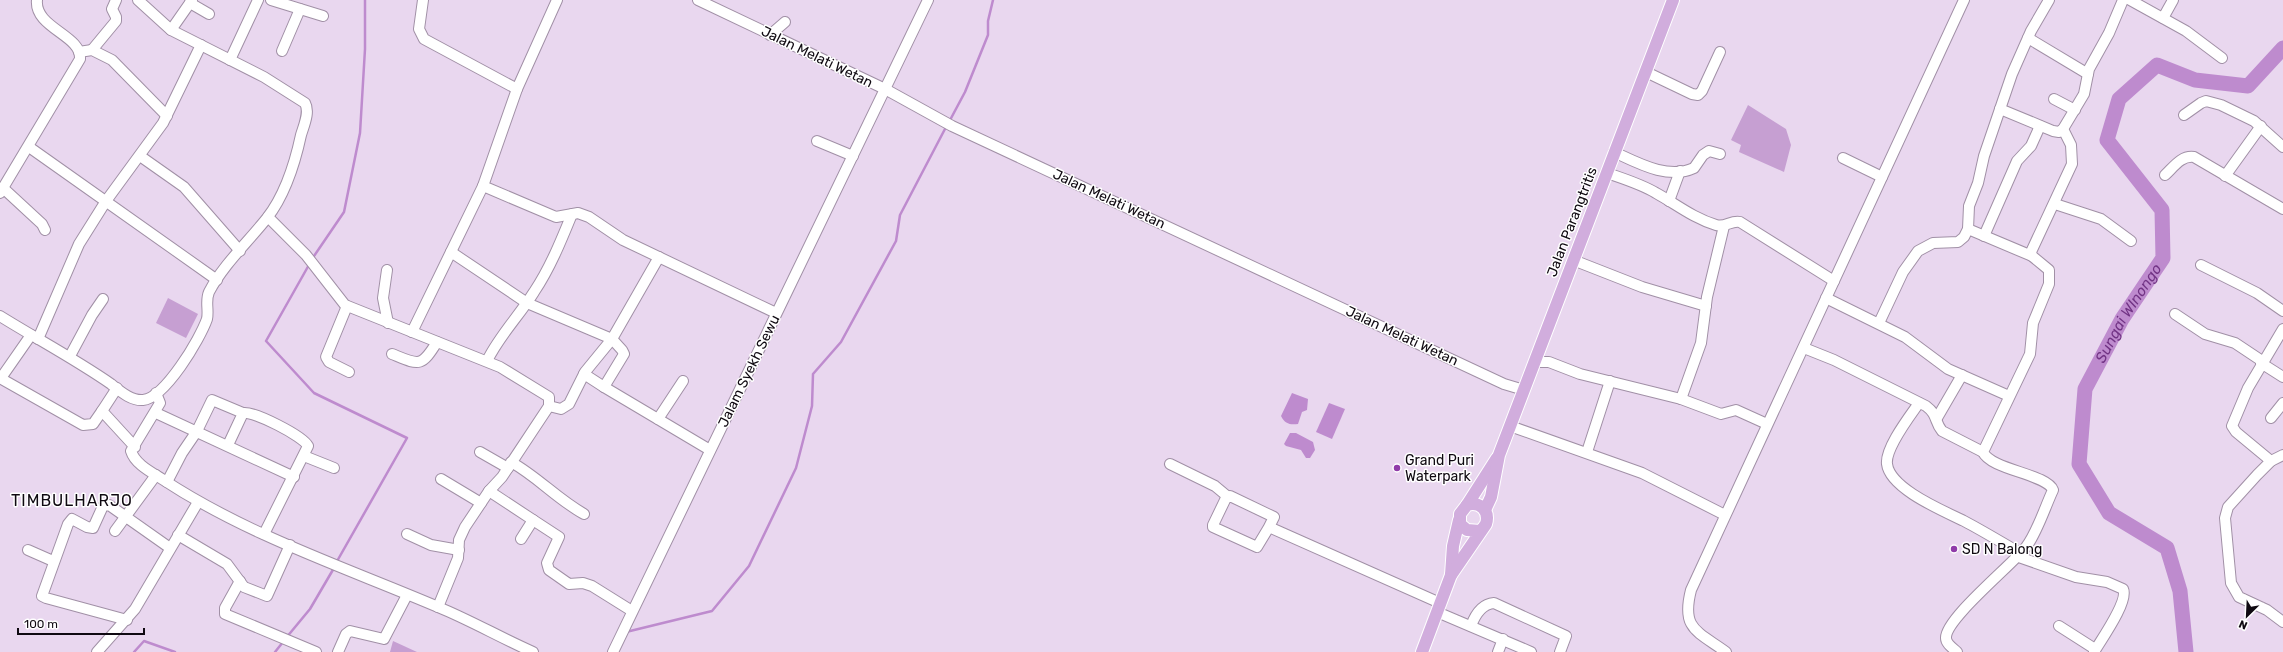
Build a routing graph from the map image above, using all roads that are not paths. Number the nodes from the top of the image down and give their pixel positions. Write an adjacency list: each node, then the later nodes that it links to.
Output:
1 (37, 0): 28 (street)
2 (116, 0): 26 (street)
3 (138, 0): 22 (street)
4 (258, 0): 31 (street)
5 (271, 0): 17 (street)
6 (423, 0): 34 (street)
7 (557, 0): 34 (street)
8 (698, 0): 23 (street, Jalan Melati Wetan)
9 (928, 0): 35 (street, Jalam Syekh Sewu)
10 (1673, 0): 32 (main road, Jalan Parangtritis)
11 (1964, 0): 56 (street)
12 (2050, 0): 24 (street)
13 (2123, 0): 33 (street)
14 (2130, 0): 20 (street)
15 (2173, 0): 20 (street)
16 (191, 2): 18 (street); 22 (street)
17 (300, 9): 19 (street); 27 (street)
18 (209, 14)
19 (323, 16)
20 (2163, 18): 30 (street)
21 (785, 22): 23 (street)
22 (171, 30): 25 (street)
23 (770, 35): 35 (street, Jalan Melati Wetan)
24 (2028, 38): 33 (street); 37 (street)
25 (200, 45): 31 (street); 40 (street)
26 (92, 50): 28 (street); 40 (street)
27 (282, 51)
28 (80, 52): 45 (street)
29 (1720, 52): 32 (street)
30 (2222, 58)
31 (230, 60): 64 (street)
32 (1646, 72): 47 (main road, Jalan Parangtritis)
33 (2088, 74): 38 (street)
34 (516, 89): 57 (street)
35 (884, 89): 50 (street, Jalam Syekh Sewu); 110 (street, Jalan Melati Wetan)
36 (2054, 99): 38 (street)
37 (2000, 109): 41 (street); 66 (street)
38 (2075, 110): 43 (street)
39 (2184, 115): 42 (street)
40 (168, 116): 49 (street)
41 (2040, 126): 43 (street); 68 (street)
42 (2261, 126): 46 (street); 55 (street)
43 (2064, 128): 61 (street)
44 (817, 141): 50 (street)
45 (29, 146): 58 (street); 60 (street)
46 (2283, 147)
47 (1614, 152): 52 (street); 53 (main road, Jalan Parangtritis)
48 (1720, 154): 52 (street)
49 (140, 156): 60 (street); 70 (street)
50 (852, 156): 85 (street, Jalam Syekh Sewu)
51 (1843, 158): 56 (street)
52 (1680, 171): 59 (street)
53 (1607, 173): 59 (street); 74 (main road, Jalan Parangtritis)
54 (2165, 175): 55 (street)
55 (2225, 176): 62 (street)
56 (1882, 177): 78 (street)
57 (483, 186): 63 (street); 71 (street)
58 (2, 191): 67 (street)
59 (1669, 201): 65 (street)
60 (106, 202): 77 (street); 92 (street)
61 (2055, 204): 69 (street); 72 (street)
62 (2283, 209)
63 (572, 214): 73 (street); 81 (street)
64 (268, 217): 70 (street); 82 (street)
65 (1724, 226): 78 (street); 83 (street)
66 (1968, 229): 68 (street); 89 (street)
67 (45, 230)
68 (1984, 236): 72 (street)
69 (2131, 241)
70 (240, 251): 77 (street)
71 (451, 252): 81 (street); 91 (street)
72 (2032, 256): 112 (street)
73 (659, 257): 85 (street); 93 (street)
74 (1573, 260): 83 (street); 99 (main road, Jalan Parangtritis)
75 (2201, 265): 84 (street)
76 (387, 270): 88 (street)
77 (217, 280): 111 (street)
78 (1834, 281): 79 (street)
79 (1826, 298): 89 (street); 95 (street)
80 (103, 299): 97 (street)
81 (527, 303): 93 (street); 98 (street)
82 (347, 306): 88 (street); 101 (street)
83 (1706, 306): 113 (street)
84 (2283, 311)
85 (776, 313): 128 (street, Jalam Syekh Sewu)
86 (2176, 314): 100 (street)
87 (0, 316): 92 (street)
88 (388, 322): 91 (street)
89 (1879, 323): 103 (street)
90 (2283, 329): 100 (street)
91 (412, 332): 94 (street)
92 (34, 337): 97 (street); 105 (street)
93 (612, 339): 102 (street); 108 (street)
94 (437, 342): 96 (street); 98 (street)
95 (1804, 348): 114 (street); 123 (street)
96 (392, 354)
97 (70, 356): 109 (street)
98 (487, 361): 116 (street)
99 (1534, 362): 107 (street); 110 (main road, Jalan Parangtritis)
100 (2262, 362): 104 (street); 135 (street)
101 (350, 372)
102 (584, 374): 108 (street); 116 (street)
103 (1962, 375): 112 (street); 120 (street)
104 (2283, 377)
105 (0, 378): 117 (street)
106 (683, 381): 122 (street)
107 (1610, 381): 113 (street); 130 (street)
108 (604, 387): 122 (street)
109 (117, 388): 111 (street); 117 (street)
110 (1524, 390): 124 (main road, Jalan Parangtritis)
111 (156, 393): 119 (street)
112 (2009, 396): 131 (street)
113 (1681, 399): 123 (street)
114 (1919, 403): 120 (street); 165 (street)
115 (2283, 403): 121 (street)
116 (549, 406): 137 (street)
117 (102, 411): 127 (street)
118 (243, 412): 125 (street); 126 (street); 134 (street)
119 (156, 413): 125 (street); 127 (street)
120 (1937, 418): 131 (street)
121 (2272, 418)
122 (658, 419): 128 (street)
123 (1767, 424): 151 (street)
124 (1510, 426): 130 (street); 132 (main road, Jalan Parangtritis)
125 (197, 431): 126 (street); 142 (street)
126 (228, 445): 140 (street)
127 (135, 448): 139 (street)
128 (710, 450): 172 (street, Jalam Syekh Sewu)
129 (480, 452): 137 (street)
130 (1587, 452): 151 (street)
131 (1982, 452): 165 (street)
132 (1499, 455): 147 (main road, Jalan Parangtritis); 148 (main road, Jalan Parangtritis)
133 (2283, 455): 135 (street)
134 (304, 456): 138 (street); 140 (street)
135 (2271, 461): 174 (street)
136 (1170, 464): 144 (street)
137 (510, 465): 143 (street); 149 (street)
138 (334, 468)
139 (156, 475): 142 (street); 150 (street)
140 (294, 477): 157 (street)
141 (441, 479): 146 (street)
142 (167, 482): 145 (street)
143 (489, 491): 146 (street); 152 (street)
144 (1227, 496): 154 (street); 154 (street)
145 (198, 502): 157 (street); 159 (street)
146 (481, 503): 164 (street)
147 (1467, 505): 148 (main road); 153 (main road)
148 (1485, 510): 155 (main road)
149 (584, 514)
150 (126, 515): 156 (street); 162 (street); 166 (street)
151 (1725, 515): 188 (street)
152 (533, 520): 160 (street); 172 (street)
153 (1459, 520): 155 (main road); 167 (main road)
154 (1269, 527): 171 (street)
155 (1480, 530): 167 (main road)
156 (115, 531)
157 (264, 534): 161 (street)
158 (407, 534): 164 (street)
159 (178, 535): 162 (street); 168 (street)
160 (521, 539)
161 (290, 545): 168 (street); 169 (street)
162 (170, 548): 173 (street)
163 (28, 550): 166 (street)
164 (459, 550): 170 (street)
165 (2018, 555): 178 (street); 189 (street)
166 (53, 561): 173 (street)
167 (1451, 575): 171 (main road)
168 (240, 581): 180 (street)
169 (407, 595): 170 (street); 181 (street)
170 (438, 607): 182 (street)
171 (1439, 608): 175 (street); 184 (main road)
172 (632, 611): 183 (street, Jalam Syekh Sewu)
173 (126, 620): 179 (street)
174 (2283, 622)
175 (1471, 626): 177 (street); 187 (street)
176 (2059, 626): 178 (street)
177 (1503, 639): 185 (street); 186 (street)
178 (2095, 651)
179 (97, 652)
180 (316, 652)
181 (338, 652)
182 (533, 652)
183 (612, 652)
184 (1422, 652)
185 (1498, 652)
186 (1531, 652)
187 (1560, 652)
188 (1726, 652)
189 (1957, 652)

